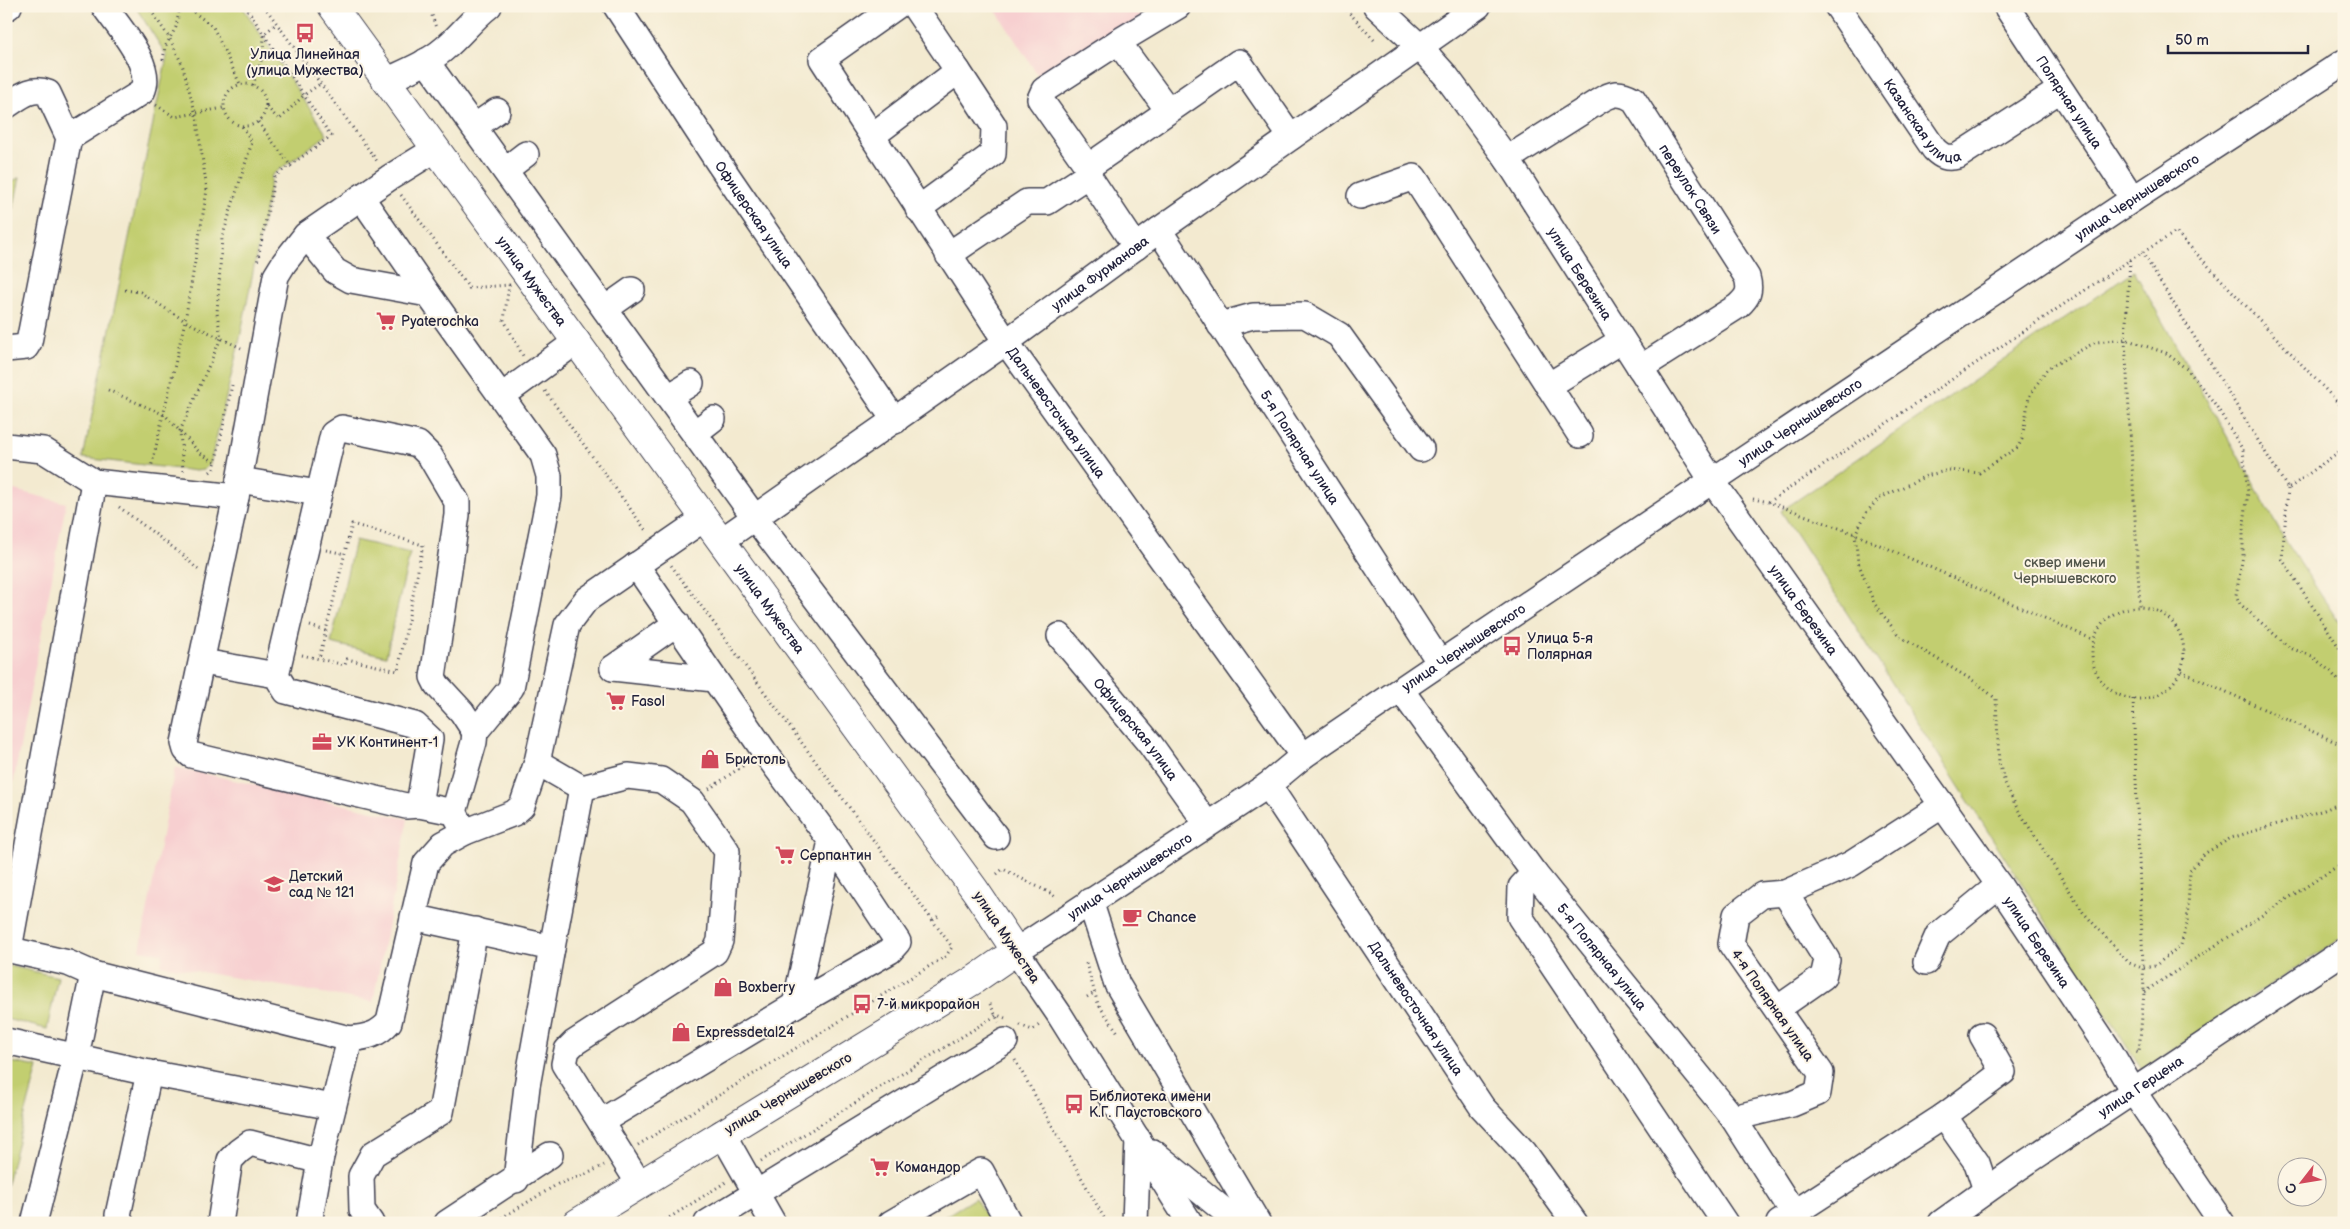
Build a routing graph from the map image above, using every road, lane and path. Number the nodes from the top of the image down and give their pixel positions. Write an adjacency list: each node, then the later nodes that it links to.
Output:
1 (104, 6): 34 (street)
2 (148, 6): 20 (path)
3 (180, 6): 20 (path)
4 (186, 6): 29 (path)
5 (245, 6): 19 (path)
6 (264, 6): 18 (path)
7 (332, 6): 28 (main road, улица Мужества)
8 (489, 6): 24 (street)
9 (616, 6): 91 (street, Офицерская улица)
10 (897, 6): 44 (street, Дальневосточная улица)
11 (914, 6): 27 (street)
12 (1178, 6): 21 (street)
13 (1343, 6): 22 (path)
14 (1376, 6): 23 (street, улица Березина)
15 (1478, 6): 23 (street, улица Фурманова)
16 (1837, 6): 32 (street, Казанская улица)
17 (2006, 6): 32 (street, Полярная улица)
18 (276, 24): 19 (path); 30 (path)
19 (264, 34): 31 (path); 33 (path)
20 (170, 39): 26 (path); 40 (path)
21 (1118, 42): 38 (street); 53 (street)
22 (1375, 42)
23 (1419, 46): 45 (street, улица Фурманова); 49 (street, улица Березина)
24 (426, 61): 28 (street); 43 (street)
25 (2344, 62): 57 (street, улица Чернышевского)
26 (162, 66)
27 (958, 71): 44 (street); 58 (street)
28 (386, 81): 47 (main road, улица Мужества)
29 (240, 84): 31 (path); 37 (path)
30 (320, 84): 33 (path); 54 (path)
31 (253, 85): 36 (path)
32 (2060, 90): 57 (street, Полярная улица)
33 (304, 95): 36 (path); 50 (path)
34 (152, 98): 40 (path); 46 (street)
35 (6, 106): 46 (street)
36 (266, 106): 41 (path)
37 (223, 108): 40 (path); 42 (path)
38 (1168, 110): 45 (street); 53 (street)
39 (497, 111): 43 (street)
40 (196, 115): 70 (path)
41 (258, 122): 42 (path); 50 (path)
42 (242, 126): 72 (path)
43 (474, 127): 52 (street)
44 (872, 136): 58 (street, Дальневосточная улица)
45 (1291, 137): 59 (street, улица Фурманова)
46 (68, 138): 79 (street)
47 (436, 149): 54 (street); 76 (main road, улица Мужества)
48 (526, 154): 52 (street)
49 (1507, 159): 75 (street, улица Березина); 81 (street, переулок Связи)
50 (289, 165): 51 (path); 65 (path)
51 (293, 169)
52 (505, 170): 69 (street)
53 (1088, 171): 61 (street); 63 (street)
54 (389, 178): 56 (street); 82 (path)
55 (1360, 196): 85 (street)
56 (361, 197): 60 (street); 68 (street)
57 (2133, 199): 101 (street, улица Чернышевского)
58 (918, 209): 63 (street, Дальневосточная улица)
59 (1159, 230): 61 (street, улица Фурманова); 71 (street, 5-я Полярная улица)
60 (306, 236): 68 (street); 102 (street)
61 (1136, 247): 77 (street, улица Фурманова)
62 (2142, 252): 64 (path); 89 (path); 103 (path)
63 (948, 255): 77 (street, Дальневосточная улица)
64 (2130, 260): 74 (path); 107 (path)
65 (256, 272)
66 (125, 290): 70 (path)
67 (632, 290): 69 (street)
68 (428, 294): 87 (street)
69 (605, 309): 88 (street)
70 (185, 321): 72 (path); 90 (path)
71 (1220, 325): 96 (street); 122 (street, 5-я Полярная улица)
72 (222, 338): 78 (path); 92 (path)
73 (243, 338): 78 (path)
74 (2125, 339): 110 (path); 115 (path); 126 (path)
75 (1621, 340): 81 (street, улица Березина); 85 (street)
76 (577, 341): 82 (street); 108 (main road, улица Мужества)
77 (1006, 342): 91 (street, улица Фурманова); 132 (street, Дальневосточная улица)
78 (241, 348): 80 (path)
79 (6, 349)
80 (239, 358)
81 (1640, 368): 101 (street, улица Березина)
82 (533, 374): 87 (street); 112 (path)
83 (234, 377): 97 (path)
84 (691, 383): 88 (street)
85 (1548, 386): 93 (street)
86 (108, 390): 90 (path)
87 (502, 396): 129 (street)
88 (669, 397): 109 (street)
89 (2344, 410)
90 (165, 414): 92 (path); 98 (path)
91 (895, 421): 109 (street, улица Фурманова)
92 (180, 431): 97 (path); 99 (path)
93 (1580, 435)
94 (6, 446): 104 (street)
95 (2344, 448): 103 (path)
96 (1420, 449)
97 (215, 462): 100 (path)
98 (159, 472)
99 (175, 474)
100 (206, 476)
101 (1713, 482): 122 (street, улица Чернышевского); 139 (street, улица Березина)
102 (238, 489): 104 (street); 105 (street); 114 (street)
103 (2288, 489): 119 (path)
104 (92, 493): 114 (path); 156 (street)
105 (318, 493): 124 (street); 129 (street)
106 (1747, 498): 107 (path)
107 (1769, 502): 110 (path)
108 (704, 518): 111 (main road, улица Мужества); 112 (street)
109 (755, 518): 111 (street, улица Фурманова); 142 (street)
110 (1855, 534): 118 (path); 160 (path)
111 (721, 541): 157 (main road, улица Мужества)
112 (660, 549): 113 (street); 153 (path)
113 (636, 565): 116 (street); 133 (street)
114 (214, 596): 121 (street)
115 (2140, 607): 118 (path); 123 (path)
116 (677, 623): 125 (street); 125 (street)
117 (1060, 636): 141 (street, Офицерская улица)
118 (2094, 640): 128 (path)
119 (2344, 655)
120 (319, 659): 120 (path)
121 (203, 662): 124 (street); 138 (street)
122 (1440, 663): 127 (street, улица Чернышевского)
123 (2181, 671): 128 (path); 130 (path)
124 (276, 675): 138 (street)
125 (714, 679): 131 (street)
126 (2344, 687)
127 (1401, 690): 132 (street, улица Чернышевского); 145 (street, 5-я Полярная улица)
128 (2133, 699): 160 (path)
129 (475, 732): 140 (street)
130 (2344, 746)
131 (764, 751): 136 (path); 143 (street)
132 (1303, 756): 134 (street, улица Чернышевского)
133 (537, 762): 135 (street); 140 (street)
134 (1268, 785): 141 (street, улица Чернышевского); 213 (street, Дальневосточная улица)
135 (582, 788): 136 (street); 155 (street)
136 (692, 801): 181 (street)
137 (2344, 802): 160 (path)
138 (419, 805): 140 (street)
139 (1943, 805): 147 (street, улица Березина); 148 (street, 4-я Полярная улица)
140 (460, 822): 152 (street)
141 (1207, 824): 149 (street, улица Чернышевского)
142 (996, 838)
143 (831, 841): 165 (street); 165 (street)
144 (2344, 862): 162 (path)
145 (1534, 873): 180 (street, 5-я Полярная улица); 214 (street)
146 (997, 874): 150 (path)
147 (1999, 885): 159 (street); 177 (street, улица Березина)
148 (1785, 893): 167 (street); 167 (street, 4-я Полярная улица)
149 (1090, 900): 157 (street, улица Чернышевского); 212 (street)
150 (1059, 901)
151 (940, 914): 153 (path)
152 (413, 917): 154 (street); 171 (street)
153 (933, 920): 185 (path)
154 (475, 930): 155 (street); 199 (street)
155 (552, 948): 190 (street)
156 (7, 949): 161 (street)
157 (1016, 951): 182 (main road, улица Чернышевского); 183 (street, улица Мужества)
158 (2344, 951): 177 (street, улица Герцена)
159 (1926, 962)
160 (2142, 968): 162 (path)
161 (93, 974): 171 (street); 175 (street)
162 (2144, 992): 174 (path)
163 (1094, 993): 164 (path)
164 (1087, 997)
165 (795, 1004): 181 (street)
166 (990, 1004): 168 (path)
167 (1777, 1009): 180 (street, 4-я Полярная улица)
168 (997, 1015): 169 (path); 189 (path)
169 (1042, 1024)
170 (1982, 1035): 179 (street)
171 (350, 1039): 178 (street)
172 (6, 1041): 175 (street)
173 (1005, 1041): 193 (street); 208 (path)
174 (2130, 1049)
175 (76, 1056): 176 (street); 195 (street)
176 (150, 1073): 178 (street); 196 (street)
177 (2133, 1091): 188 (street, улица Герцена); 216 (street, улица Березина)
178 (333, 1107): 186 (street)
179 (1944, 1116): 187 (street); 194 (street)
180 (1733, 1118): 194 (street, 5-я Полярная улица)
181 (602, 1121): 185 (street)
182 (722, 1133): 189 (street); 191 (main road, улица Чернышевского)
183 (1138, 1139): 209 (street); 210 (street, улица Мужества); 211 (street)
184 (550, 1155): 190 (street)
185 (622, 1155): 191 (street); 201 (path)
186 (320, 1161): 197 (street); 198 (street)
187 (1977, 1163): 188 (street); 192 (street)
188 (2018, 1168): 192 (street, улица Герцена)
189 (744, 1171): 193 (street); 203 (path)
190 (516, 1180): 200 (street)
191 (640, 1185): 202 (main road, улица Чернышевского)
192 (1986, 1190): 215 (street, улица Герцена)
193 (756, 1193): 204 (street); 205 (street)
194 (1791, 1220)
195 (34, 1223)
196 (121, 1223)
197 (220, 1223)
198 (309, 1223)
199 (371, 1223)
200 (447, 1223)
201 (493, 1223)
202 (577, 1223)
203 (661, 1223)
204 (707, 1223)
205 (774, 1223)
206 (891, 1223): 207 (street)
207 (1009, 1223)
208 (1107, 1223)
209 (1135, 1223)
210 (1190, 1223)
211 (1239, 1223)
212 (1258, 1223)
213 (1575, 1223)
214 (1725, 1223)
215 (1941, 1223)
216 (2222, 1223)

